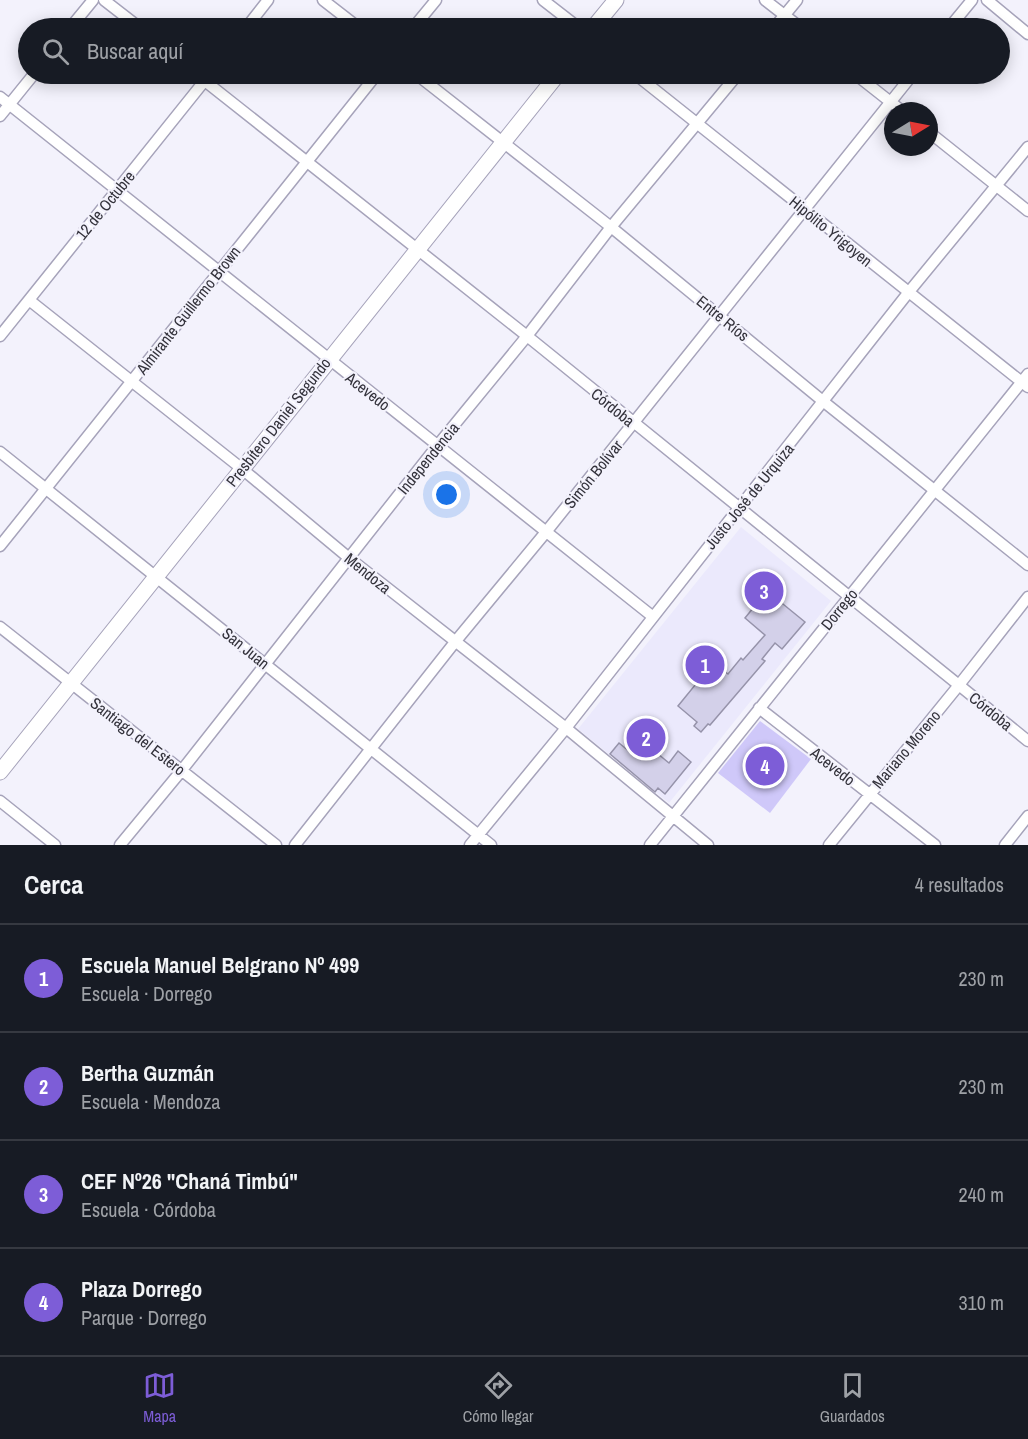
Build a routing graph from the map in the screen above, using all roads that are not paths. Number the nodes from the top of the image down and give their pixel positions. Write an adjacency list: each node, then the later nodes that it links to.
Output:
1 (93, 0): 13 (street)
2 (104, 0): 14 (street)
3 (268, 0): 15 (street)
4 (323, 0): 16 (street)
5 (436, 0): 17 (street)
6 (543, 0): 18 (street)
7 (616, 0): 19 (main road)
8 (765, 0): 12 (street)
9 (797, 0): 12 (street)
10 (972, 0): 22 (street)
11 (987, 0): 23 (street)
12 (784, 15): 20 (street); 21 (street)
13 (78, 18)
14 (127, 18)
15 (254, 18)
16 (346, 18)
17 (421, 18)
18 (566, 18)
19 (601, 18)
20 (782, 18)
21 (788, 18)
22 (957, 18)
23 (1009, 18)
24 (1010, 19): 25 (street)
25 (1028, 34)
26 (26, 84): 38 (street)
27 (197, 84): 47 (street, 12 de Octubre)
28 (213, 84): 45 (street, Córdoba)
29 (369, 84): 45 (street, Almirante Guillermo Brown)
30 (429, 84): 43 (street, Entre Ríos)
31 (550, 84): 43 (main road, Presbítero Daniel Segundo)
32 (648, 84): 41 (street, Hipólito Yrigoyen)
33 (730, 84): 41 (street, Independencia)
34 (868, 84): 37 (street)
35 (905, 84): 37 (street, Simón Bolívar)
36 (0, 97): 38 (street, Acevedo)
37 (890, 102)
38 (9, 105): 40 (street); 47 (street, Acevedo)
39 (884, 109): 48 (street, Simón Bolívar)
40 (0, 116)
41 (698, 124): 48 (street, Hipólito Yrigoyen); 50 (street, Independencia)
42 (938, 139): 46 (street)
43 (504, 142): 50 (street, Entre Ríos); 51 (main road, Presbítero Daniel Segundo)
44 (1028, 147): 46 (street, Justo José de Urquiza)
45 (307, 162): 51 (street, Córdoba); 52 (street, Almirante Guillermo Brown)
46 (996, 185): 49 (street); 53 (street, Justo José de Urquiza)
47 (116, 191): 52 (street, Acevedo); 54 (street, 12 de Octubre)
48 (804, 208): 53 (street, Hipólito Yrigoyen); 55 (street, Simón Bolívar)
49 (1028, 211)
50 (611, 227): 55 (street, Entre Ríos); 57 (street, Independencia)
51 (418, 250): 57 (street, Córdoba); 58 (main road, Presbítero Daniel Segundo)
52 (218, 272): 58 (street, Acevedo); 60 (street, Almirante Guillermo Brown)
53 (908, 293): 59 (street, Hipólito Yrigoyen); 61 (street, Justo José de Urquiza)
54 (28, 300): 56 (street, 12 de Octubre); 60 (street, Mendoza)
55 (719, 316): 61 (street, Entre Ríos); 62 (street, Simón Bolívar)
56 (0, 336)
57 (526, 336): 62 (street, Córdoba); 63 (street, Independencia)
58 (328, 359): 63 (street, Acevedo); 65 (main road, Presbítero Daniel Segundo)
59 (1026, 381): 67 (street, Dorrego)
60 (131, 382): 65 (street, Mendoza); 66 (street, Almirante Guillermo Brown)
61 (824, 402): 67 (street, Entre Ríos); 68 (street, Justo José de Urquiza)
62 (633, 423): 68 (street, Córdoba); 69 (street, Simón Bolívar)
63 (437, 446): 69 (street, Acevedo); 71 (street, Independencia)
64 (0, 452): 66 (street, San Juan)
65 (241, 468): 71 (street, Mendoza); 73 (main road, Presbítero Daniel Segundo)
66 (46, 489): 70 (street, Almirante Guillermo Brown); 73 (street, San Juan)
67 (935, 489): 72 (street, Entre Ríos); 74 (street, Dorrego)
68 (739, 508): 74 (street, Córdoba); 76 (street, Justo José de Urquiza)
69 (546, 532): 76 (street, Acevedo); 78 (street, Simón Bolívar)
70 (0, 546)
71 (349, 558): 78 (street, Mendoza); 79 (street, Independencia)
72 (1028, 565)
73 (157, 577): 79 (street, San Juan); 80 (main road, Presbítero Daniel Segundo)
74 (849, 597): 81 (street, Córdoba); 82 (street, Dorrego)
75 (1028, 597): 81 (street, Mariano Moreno)
76 (652, 616): 83 (street, Justo José de Urquiza)
77 (0, 627): 80 (street, Santiago del Estero)
78 (455, 642): 83 (street, Mendoza); 85 (street, Simón Bolívar)
79 (265, 664): 85 (street, San Juan); 86 (street, Independencia)
80 (70, 683): 86 (street, Santiago del Estero); 87 (main road, Presbítero Daniel Segundo)
81 (959, 685): 84 (street, Córdoba); 88 (street, Mariano Moreno)
82 (759, 708): 88 (street, Acevedo); 90 (street, Dorrego)
83 (566, 728): 90 (street, Mendoza); 92 (street, Justo José de Urquiza)
84 (1028, 741)
85 (371, 748): 92 (street, San Juan); 96 (street, Simón Bolívar)
86 (182, 770): 94 (street, Independencia); 95 (street, Santiago del Estero)
87 (0, 772)
88 (869, 794): 101 (street, Mariano Moreno); 102 (street, Acevedo)
89 (0, 801): 93 (street)
90 (673, 816): 99 (street, Dorrego); 100 (street, Mendoza)
91 (1028, 816): 103 (street)
92 (478, 834): 97 (street, Justo José de Urquiza); 98 (street, San Juan)
93 (55, 845)
94 (120, 845)
95 (276, 845)
96 (295, 845)
97 (470, 845)
98 (491, 845)
99 (650, 845)
100 (708, 845)
101 (829, 845)
102 (935, 845)
103 (1005, 845)

